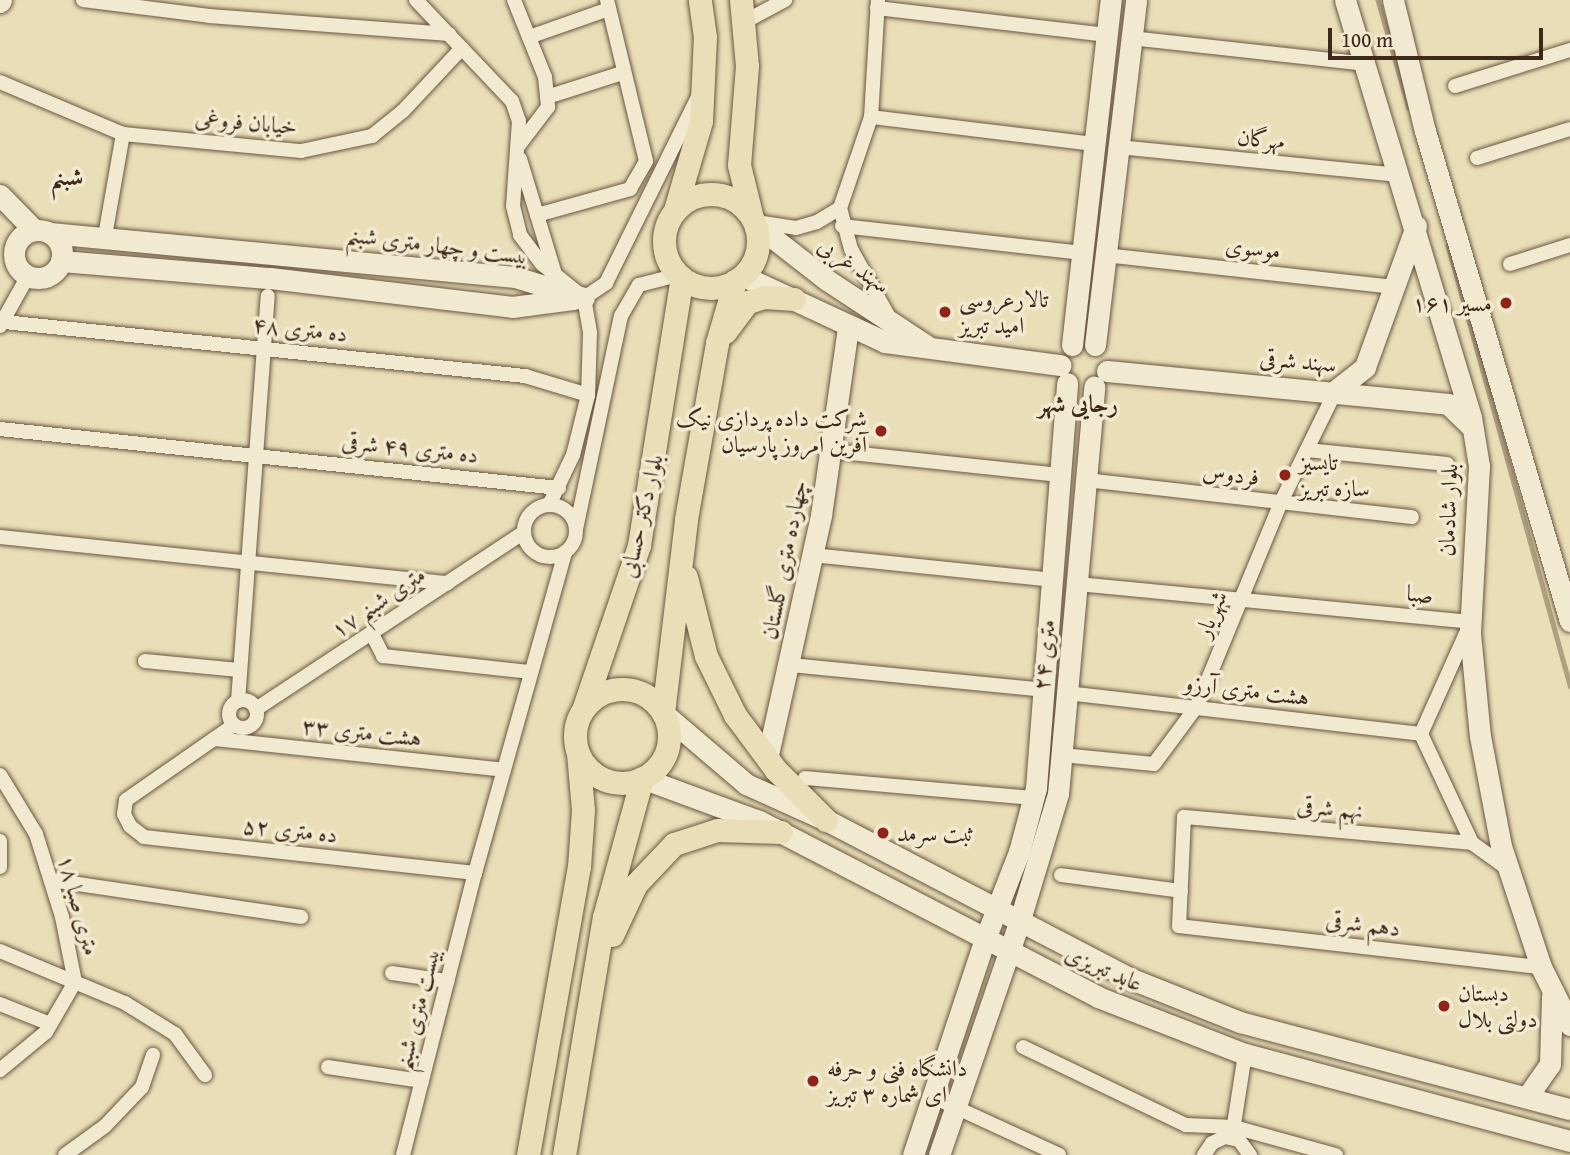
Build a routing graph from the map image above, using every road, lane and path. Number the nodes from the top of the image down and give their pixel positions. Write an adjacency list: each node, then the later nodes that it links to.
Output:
1 (83, 0): 13 (street)
2 (416, 0): 13 (street)
3 (514, 0): 15 (street)
4 (700, 0): 22 (main road)
5 (785, 0): 12 (street)
6 (1111, 0): 14 (main road)
7 (1136, 0): 16 (main road)
8 (1345, 0): 19 (main road, بلوار شادمان)
9 (1393, 0): 91 (main road)
10 (608, 4): 15 (street); 20 (street)
11 (878, 4): 14 (street); 25 (street)
12 (743, 11): 37 (main road)
13 (449, 34): 17 (street)
14 (1107, 35): 28 (main road)
15 (529, 37): 24 (street)
16 (1131, 38): 19 (street); 29 (main road)
17 (462, 48): 27 (street, خیابان فروغی); 30 (street)
18 (1570, 50): 23 (street)
19 (1366, 64): 32 (main road, بلوار شادمان)
20 (622, 73): 24 (street); 36 (street)
21 (0, 82): 27 (street, خیابان فروغی)
22 (703, 86): 35 (main road); 54 (street)
23 (1455, 86)
24 (547, 97): 30 (street)
25 (872, 117): 28 (street); 34 (street)
26 (1570, 129): 31 (street)
27 (122, 134): 41 (street)
28 (1095, 144): 44 (main road)
29 (1118, 147): 32 (street, مهرگان); 45 (main road)
30 (519, 152): 36 (street); 48 (street)
31 (1476, 158)
32 (1400, 175): 39 (main road, بلوار شادمان)
33 (0, 195): 40 (main road)
34 (840, 208): 37 (street); 38 (street)
35 (675, 210): 37 (main road); 50 (main road)
36 (537, 215): 48 (street)
37 (754, 221): 51 (main road); 56 (main road, سهند غربی)
38 (842, 226): 44 (street); 56 (street)
39 (1416, 226): 52 (main road); 69 (main road, بلوار شادمان)
40 (42, 231): 41 (main road, بیست و چهار متری شبنم); 42 (main road); 46 (main road)
41 (105, 236): 54 (main road, بیست و چهار متری شبنم)
42 (7, 243): 49 (main road)
43 (1570, 245): 47 (street)
44 (1082, 253): 60 (main road)
45 (1105, 255): 52 (street, موسوی); 61 (main road)
46 (61, 261): 49 (main road); 54 (main road)
47 (1510, 264)
48 (555, 274): 54 (street)
49 (28, 276): 57 (street)
50 (680, 276): 51 (main road); 80 (street); 102 (main road, بلوار دکتر حسابی)
51 (739, 278): 55 (main road, سهند غربی); 59 (main road, بلوار دکتر حسابی)
52 (1396, 287): 66 (main road)
53 (268, 296): 63 (street)
54 (584, 298): 67 (street)
55 (794, 299): 58 (main road, سهند غربی); 59 (main road)
56 (891, 322): 62 (main road, سهند غربی)
57 (2, 324): 63 (street, ده متری ۴۸)
58 (848, 328): 62 (main road, سهند غربی); 71 (main road, چهارده متری گلستان)
59 (717, 344): 85 (main road, بلوار دکتر حسابی)
60 (1072, 345): 61 (main road); 64 (main road)
61 (1095, 345): 65 (main road)
62 (928, 346): 64 (main road, سهند غربی)
63 (265, 348): 67 (street, ده متری ۴۸); 72 (street)
64 (1063, 374): 65 (main road); 74 (main road, ۲۴ متری)
65 (1100, 379): 66 (main road, سهند شرقی); 75 (main road, ۲۴ متری)
66 (1336, 390): 69 (main road, سهند شرقی); 70 (street, شهریار)
67 (587, 395): 76 (street)
68 (0, 429): 72 (street, ده متری ۴۹ شرقی)
69 (1473, 430): 92 (main road, بلوار شادمان)
70 (1307, 450): 73 (street); 77 (street, شهریار)
71 (832, 451): 74 (street); 84 (main road, چهارده متری گلستان)
72 (256, 454): 76 (street, ده متری ۴۹ شرقی); 86 (street)
73 (1447, 464)
74 (1060, 475): 87 (main road, ۲۴ متری)
75 (1086, 480): 77 (street, فردوس); 89 (main road, ۲۴ متری)
76 (559, 488): 78 (street)
77 (1280, 502): 79 (street, فردوس); 90 (street, شهریار)
78 (549, 505): 80 (street); 81 (street)
79 (1412, 517)
80 (576, 530): 83 (street)
81 (524, 532): 83 (street); 88 (street, ۱۷ متری شبنم)
82 (0, 537): 86 (street)
83 (565, 552): 97 (street, بیست متری شبنم)
84 (813, 555): 87 (street); 95 (main road, چهارده متری گلستان)
85 (682, 560): 104 (main road, بلوار دکتر حسابی); 109 (main road)
86 (248, 563): 88 (street); 96 (street)
87 (1052, 580): 98 (main road, ۲۴ متری)
88 (448, 583): 93 (street, ۱۷ متری شبنم)
89 (1077, 584): 90 (street, صبا); 99 (main road, ۲۴ متری)
90 (1242, 600): 92 (street, صبا); 101 (street, شهریار)
91 (1570, 621)
92 (1471, 622): 106 (street); 122 (main road, بلوار شادمان)
93 (372, 634): 97 (street); 103 (street, ۱۷ متری شبنم)
94 (145, 661): 96 (street)
95 (790, 664): 98 (street); 109 (main road, چهارده متری گلستان)
96 (239, 670): 100 (street)
97 (531, 672): 112 (street, بیست متری شبنم)
98 (1044, 690): 111 (main road, ۲۴ متری)
99 (1067, 693): 101 (street, هشت متری آرزو); 110 (main road, ۲۴ متری)
100 (238, 701): 103 (street); 105 (street)
101 (1197, 706): 106 (street, هشت متری آرزو); 110 (street, شهریار)
102 (584, 707): 104 (main road); 108 (main road)
103 (257, 709): 105 (street)
104 (663, 713): 114 (main road); 117 (main road, عابد تبریزی)
105 (233, 725): 107 (street)
106 (1421, 734): 120 (street)
107 (215, 739): 112 (street, هشت متری ۳۳); 123 (street, ده متری ۵۲)
108 (578, 753): 114 (main road); 157 (main road)
109 (767, 759): 117 (main road)
110 (1061, 762): 111 (main road); 129 (main road, ۲۴ متری)
111 (1038, 767): 116 (main road, ۲۴ متری)
112 (503, 770): 123 (street, بیست متری شبنم)
113 (0, 775): 125 (street, متری صبا ۱۸)
114 (642, 778): 118 (main road, عابد تبریزی); 135 (main road)
115 (805, 778): 116 (street)
116 (1034, 798): 127 (main road, ۲۴ متری)
117 (826, 820): 127 (main road, عابد تبریزی)
118 (780, 832): 130 (main road, عابد تبریزی); 135 (main road)
119 (0, 841): 121 (street)
120 (1472, 843): 122 (street); 126 (street, نهم شرقی)
121 (0, 867)
122 (1509, 870): 133 (main road, بلوار شادمان)
123 (475, 873): 136 (street, بیست متری شبنم)
124 (1061, 875): 126 (street)
125 (51, 880): 128 (street); 137 (street, متری صبا ۱۸)
126 (1181, 891): 133 (street, دهم شرقی)
127 (996, 910): 129 (main road, عابد تبریزی); 130 (main road, ۲۴ متری)
128 (301, 918)
129 (1019, 923): 132 (main road, ۲۴ متری); 150 (main road, عابد تبریزی)
130 (985, 939): 132 (main road, عابد تبریزی); 149 (main road)
131 (0, 951): 137 (street)
132 (1009, 952): 143 (main road, عابد تبریزی); 151 (main road)
133 (1541, 967): 138 (main road, بلوار شادمان)
134 (392, 973): 136 (street)
135 (594, 976): 158 (main road)
136 (447, 981): 148 (street, بیست متری شبنم)
137 (75, 982): 140 (street, متری صبا ۱۸); 147 (street)
138 (1551, 987): 141 (main road, بلوار شادمان); 150 (main road)
139 (0, 1004): 140 (street)
140 (50, 1024): 146 (street, متری صبا ۱۸)
141 (1570, 1025)
142 (1023, 1047): 153 (street)
143 (1245, 1054): 153 (street); 154 (main road, عابد تبریزی)
144 (153, 1055): 155 (street)
145 (328, 1068): 148 (street)
146 (0, 1070)
147 (205, 1075)
148 (422, 1081): 156 (street, بیست متری شبنم)
149 (931, 1096): 151 (street); 159 (main road)
150 (1527, 1097): 152 (main road, عابد تبریزی)
151 (955, 1104): 160 (main road); 161 (street)
152 (1570, 1109)
153 (1233, 1132): 162 (street); 163 (street); 164 (street)
154 (1570, 1141)
155 (65, 1155)
156 (403, 1155)
157 (528, 1155)
158 (564, 1155)
159 (913, 1155)
160 (939, 1155)
161 (1059, 1155)
162 (1204, 1155)
163 (1250, 1155)
164 (1336, 1155)

